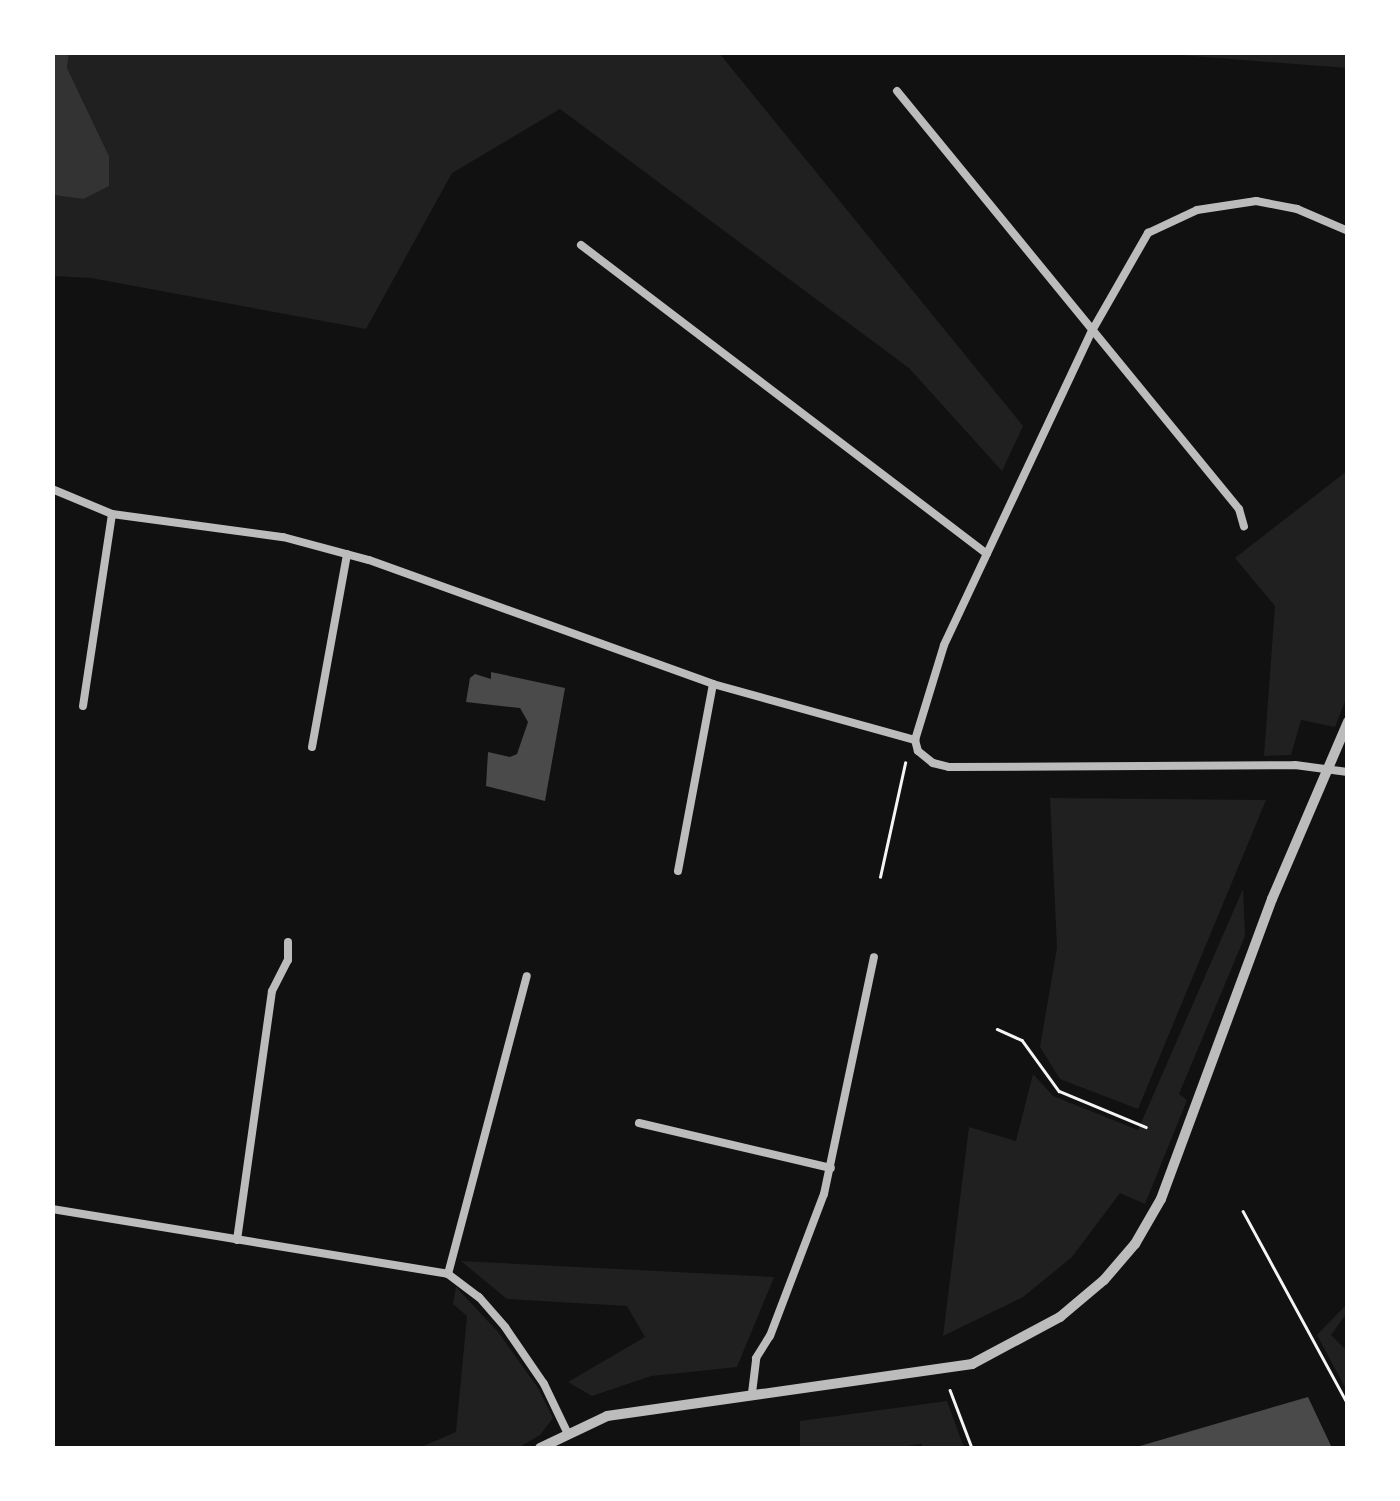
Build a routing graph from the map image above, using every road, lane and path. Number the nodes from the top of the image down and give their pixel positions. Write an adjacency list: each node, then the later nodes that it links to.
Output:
1 (896, 91): 4 (street)
2 (1348, 231): 4 (street)
3 (582, 245): 9 (street)
4 (1093, 330): 7 (street); 9 (street)
5 (52, 489): 6 (street)
6 (112, 514): 8 (street); 11 (street)
7 (1244, 526)
8 (348, 554): 10 (street); 14 (street)
9 (987, 554): 13 (street)
10 (713, 684): 13 (street); 18 (street)
11 (83, 706)
12 (1348, 722): 16 (street)
13 (915, 740): 16 (street)
14 (312, 748)
15 (905, 764): 19 (path)
16 (1328, 768): 17 (street); 32 (street)
17 (1348, 772)
18 (678, 872)
19 (880, 877)
20 (288, 942): 29 (street)
21 (874, 957): 26 (street)
22 (527, 976): 30 (street)
23 (997, 1029): 25 (path)
24 (640, 1123): 26 (street)
25 (1146, 1127)
26 (831, 1168): 32 (street)
27 (52, 1209): 29 (street)
28 (1243, 1211): 33 (path)
29 (237, 1240): 30 (street)
30 (448, 1274): 34 (street)
31 (950, 1390): 36 (path)
32 (752, 1393): 34 (street)
33 (1348, 1404)
34 (567, 1432): 35 (street)
35 (540, 1448)
36 (972, 1448)

